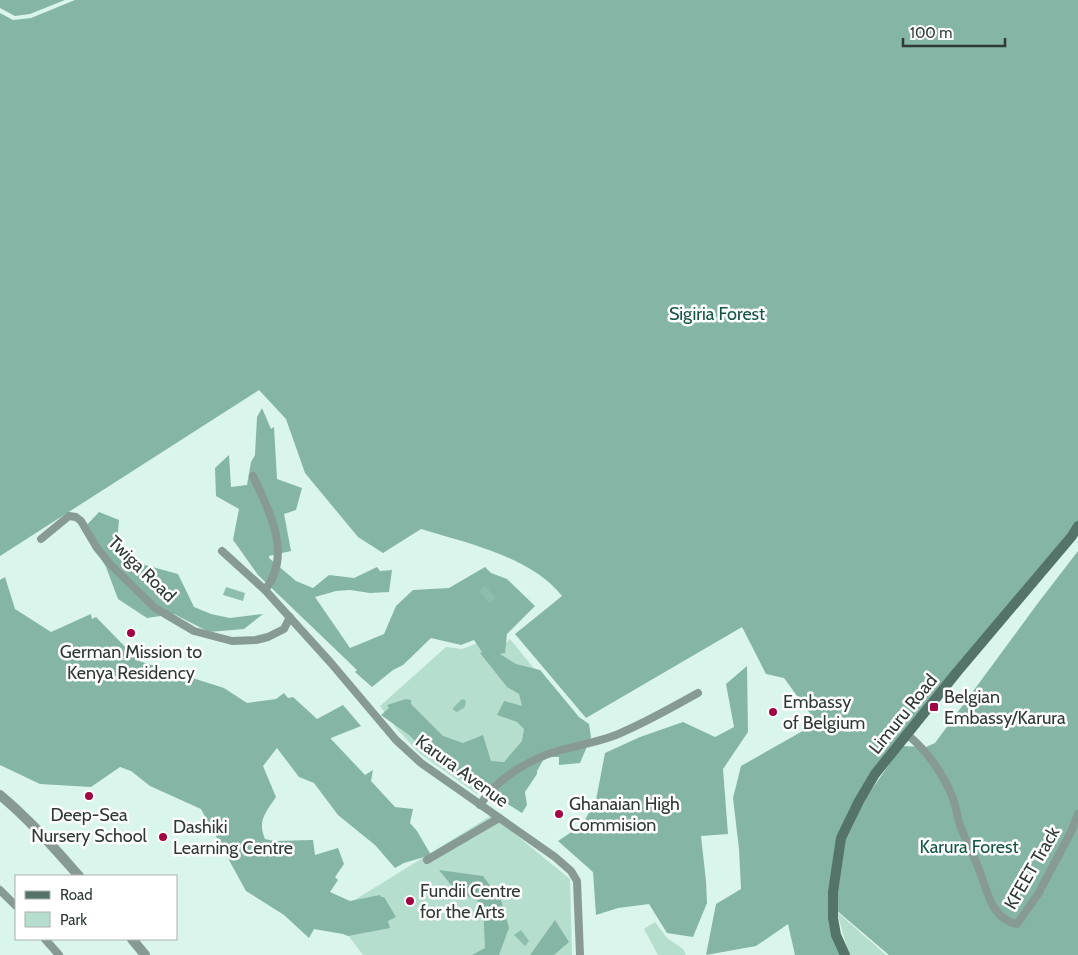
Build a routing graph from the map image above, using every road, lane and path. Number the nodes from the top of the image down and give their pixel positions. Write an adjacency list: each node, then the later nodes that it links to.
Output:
1 (253, 476): 5 (street)
2 (1078, 526): 8 (main road, Limuru Road)
3 (41, 539): 6 (street, Twiga Road)
4 (222, 551): 5 (street, Karura Avenue)
5 (267, 593): 6 (street, Karura Avenue)
6 (290, 617): 10 (street, Karura Avenue)
7 (698, 693): 10 (street)
8 (908, 735): 11 (street, KFEET Track); 22 (main road, Limuru Road)
9 (0, 794): 14 (street)
10 (480, 805): 12 (street, Karura Avenue)
11 (1078, 814)
12 (499, 818): 13 (street); 21 (street, Karura Avenue)
13 (427, 860)
14 (78, 875)
15 (0, 890): 16 (street)
16 (15, 905)
17 (47, 940): 19 (street)
18 (133, 940): 20 (street)
19 (59, 955)
20 (145, 955)
21 (580, 955)
22 (845, 955)

